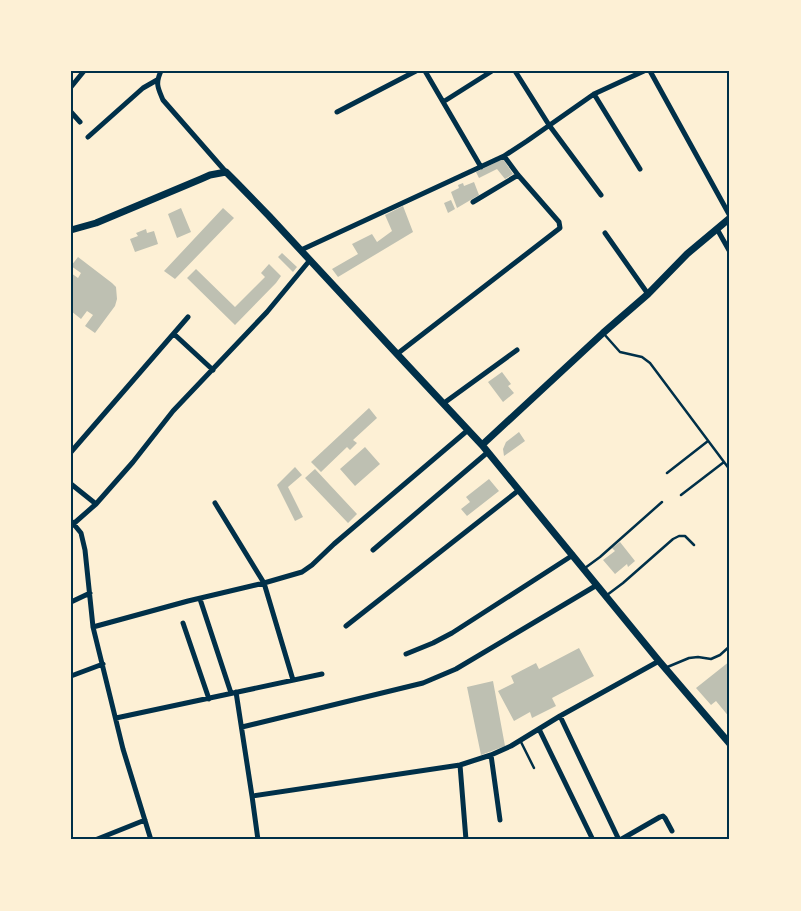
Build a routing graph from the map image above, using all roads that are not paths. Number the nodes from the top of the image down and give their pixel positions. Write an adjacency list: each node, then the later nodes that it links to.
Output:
1 (84, 71): 10 (street)
2 (162, 71): 9 (street)
3 (416, 71): 14 (street)
4 (425, 71): 12 (street)
5 (492, 71): 12 (street)
6 (515, 71): 16 (street)
7 (644, 71): 11 (street)
8 (650, 71): 25 (street)
9 (157, 80): 17 (street); 21 (street)
10 (71, 87)
11 (594, 94): 16 (street); 20 (street)
12 (443, 102): 19 (street)
13 (71, 112): 15 (street)
14 (337, 112)
15 (80, 122)
16 (550, 125): 18 (street); 23 (street)
17 (88, 137)
18 (504, 156): 19 (street); 22 (street)
19 (481, 167): 29 (street)
20 (640, 169)
21 (226, 172): 27 (street); 29 (street)
22 (518, 175): 24 (street); 37 (street)
23 (601, 194)
24 (473, 202)
25 (730, 217): 26 (street)
26 (717, 228): 30 (street); 32 (street)
27 (71, 230)
28 (605, 233): 32 (street)
29 (301, 250): 31 (street)
30 (730, 252)
31 (310, 260): 37 (street); 38 (street)
32 (648, 294): 34 (street)
33 (188, 317): 35 (street)
34 (604, 333): 41 (lane); 42 (street)
35 (174, 334): 38 (street); 43 (street)
36 (517, 350): 39 (street)
37 (397, 354): 39 (street)
38 (213, 370): 53 (street)
39 (444, 403): 40 (street)
40 (468, 430): 42 (street); 59 (street)
41 (708, 441): 45 (lane); 47 (lane)
42 (482, 445): 44 (street)
43 (71, 452)
44 (488, 452): 49 (street); 56 (street)
45 (724, 462): 46 (lane); 50 (lane)
46 (730, 470)
47 (667, 473)
48 (71, 484): 53 (street)
49 (520, 490): 57 (street); 66 (street)
50 (681, 496)
51 (662, 502): 58 (lane)
52 (215, 503): 59 (street)
53 (96, 504): 54 (street)
54 (72, 524): 61 (street)
55 (694, 545): 62 (lane)
56 (373, 550)
57 (573, 555): 58 (street); 69 (street)
58 (584, 569): 60 (street)
59 (264, 583): 63 (street); 75 (street)
60 (597, 585): 62 (street); 80 (street)
61 (90, 593): 64 (street); 67 (street)
62 (606, 596): 70 (street)
63 (200, 599): 67 (street); 76 (street)
64 (71, 602)
65 (183, 623): 77 (street)
66 (346, 626)
67 (93, 628): 71 (street)
68 (730, 646): 72 (lane)
69 (406, 654)
70 (659, 661): 72 (street); 78 (street)
71 (103, 664): 74 (street); 79 (street)
72 (664, 668): 82 (street)
73 (322, 674): 75 (street)
74 (71, 676)
75 (293, 680): 76 (street)
76 (234, 692): 77 (street); 80 (street)
77 (209, 698): 79 (street)
78 (560, 716): 81 (street); 96 (street)
79 (116, 718): 88 (street)
80 (242, 727): 87 (street)
81 (539, 729): 83 (street); 95 (street)
82 (728, 739)
83 (520, 740): 84 (street); 86 (lane)
84 (491, 755): 85 (street); 89 (street)
85 (460, 765): 87 (street); 94 (street)
86 (534, 768)
87 (252, 796): 93 (street)
88 (145, 820): 91 (street); 92 (street)
89 (500, 820)
90 (672, 831): 96 (street)
91 (95, 840)
92 (151, 840)
93 (258, 840)
94 (466, 840)
95 (593, 840)
96 (620, 840)

